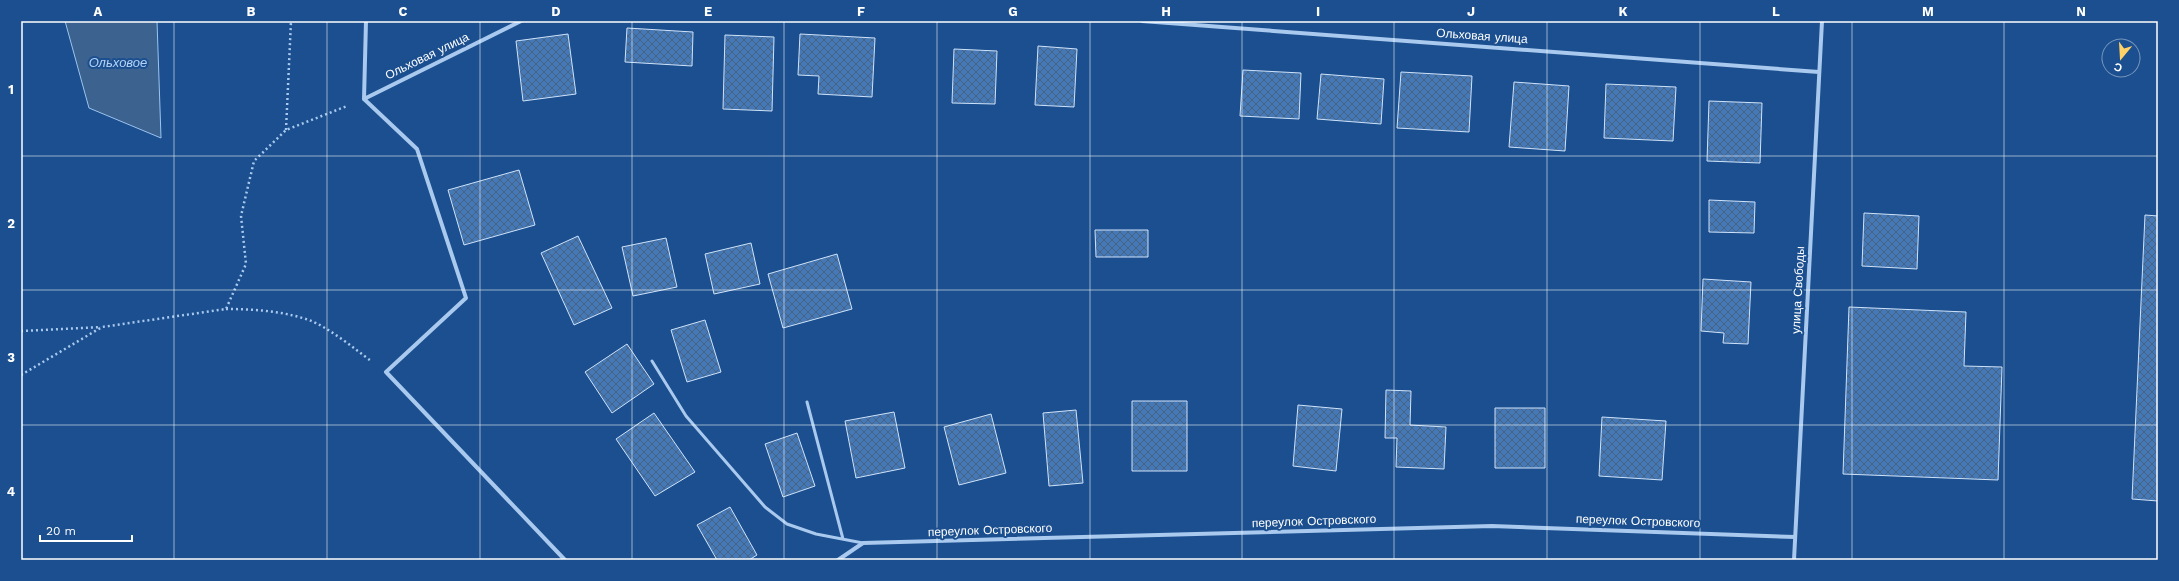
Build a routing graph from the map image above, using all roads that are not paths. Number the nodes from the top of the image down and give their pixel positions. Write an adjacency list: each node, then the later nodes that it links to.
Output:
1 (366, 21): 6 (street)
2 (521, 21): 6 (street, Ольховая улица)
3 (1142, 21): 5 (street, Ольховая улица)
4 (1822, 21): 5 (street, улица Свободы)
5 (1819, 72): 9 (street, улица Свободы)
6 (364, 99): 12 (street)
7 (652, 360): 10 (lane)
8 (807, 402): 10 (lane)
9 (1795, 537): 11 (street, переулок Островского); 14 (street, улица Свободы)
10 (843, 539): 11 (lane)
11 (863, 543): 13 (street)
12 (565, 560)
13 (838, 560)
14 (1794, 560)

